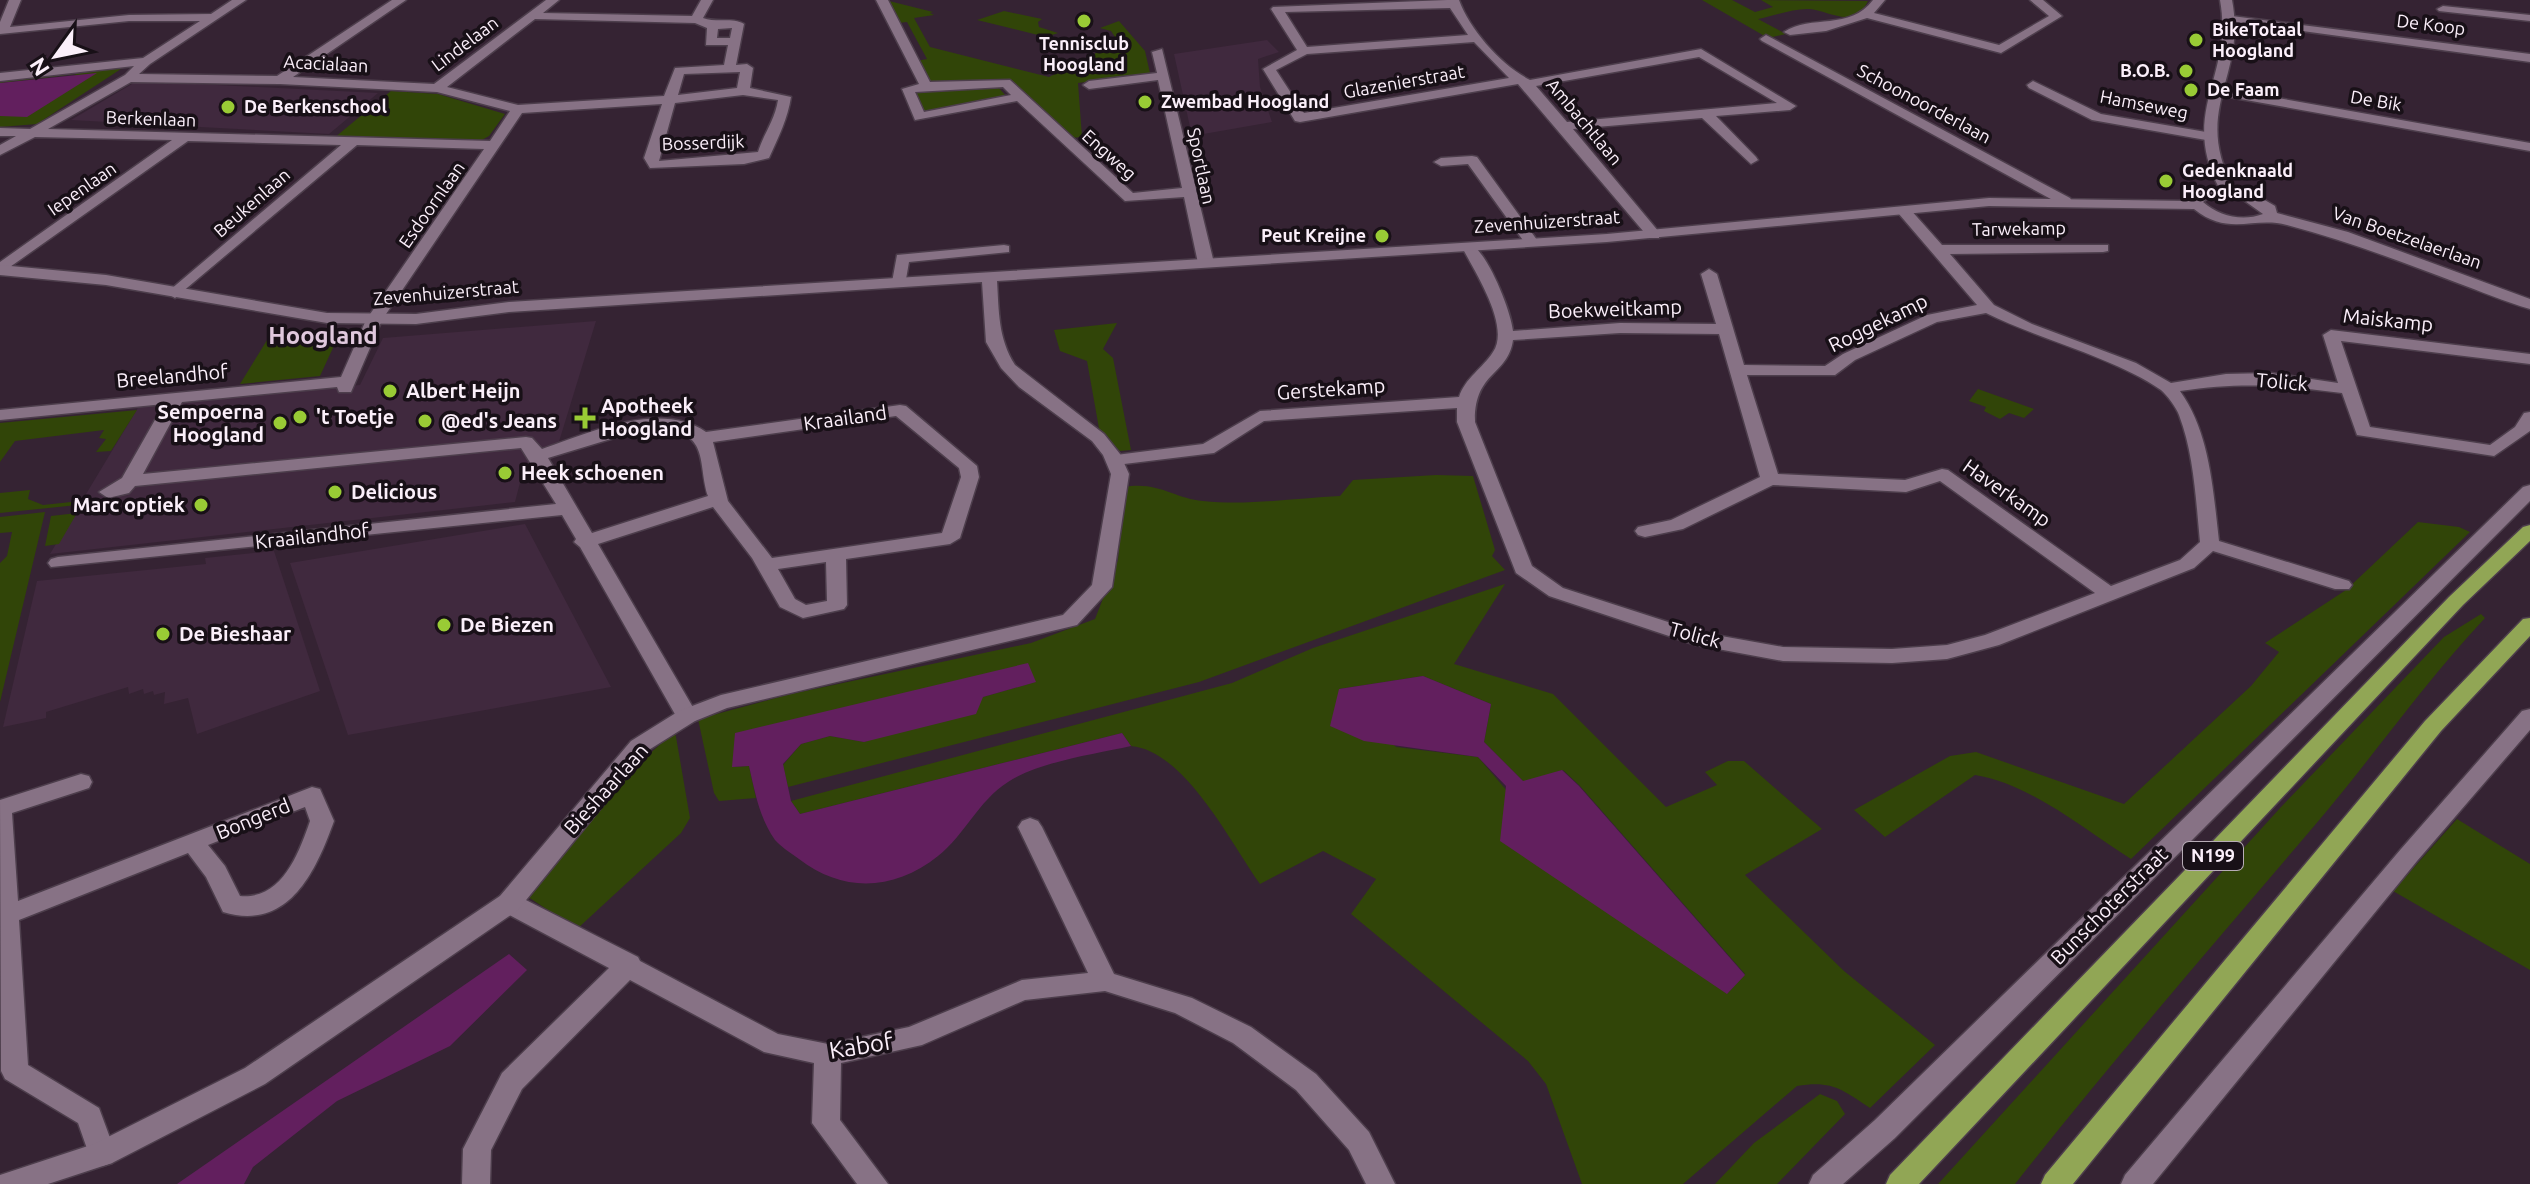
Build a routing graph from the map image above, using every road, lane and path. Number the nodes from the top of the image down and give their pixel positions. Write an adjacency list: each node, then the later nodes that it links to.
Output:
1 (15, 0): 18 (street)
2 (240, 0): 14 (street)
3 (400, 0): 32 (street)
4 (553, 0): 13 (street, Lindelaan)
5 (707, 0): 17 (street)
6 (882, 0): 36 (street)
7 (1879, 0): 12 (street)
8 (2036, 0): 12 (street)
9 (2226, 0): 16 (street, Hamseweg)
10 (2433, 0): 15 (street)
11 (1453, 3): 21 (street, Ambachtlaan); 24 (street)
12 (1867, 15): 19 (street)
13 (532, 16): 17 (street); 37 (street, Lindelaan)
14 (214, 17): 18 (street); 27 (street)
15 (2530, 18)
16 (2232, 19): 23 (street, De Koop); 39 (street, Hamseweg)
17 (696, 20): 28 (street)
18 (1, 31)
19 (1790, 32)
20 (2453, 32): 23 (street)
21 (1478, 38): 24 (street, Glazenierstraat); 33 (street, Ambachtlaan)
22 (1766, 39): 57 (street, Schoonoorderlaan)
23 (2460, 46): 26 (street, De Koop)
24 (1304, 51): 33 (street, Glazenierstraat)
25 (1158, 52): 29 (street, Sportlaan)
26 (2530, 58)
27 (146, 61): 30 (street); 31 (street)
28 (729, 68): 38 (street); 41 (street, Bosserdijk)
29 (1163, 76): 34 (street); 55 (street, Sportlaan)
30 (0, 77)
31 (129, 78): 32 (street, Acacialaan); 46 (street)
32 (280, 80): 37 (street, Acacialaan)
33 (1522, 82): 43 (street); 44 (street, Ambachtlaan)
34 (1089, 85)
35 (2033, 85): 47 (street, Hamseweg)
36 (926, 86): 40 (street, Engweg); 40 (street)
37 (437, 88): 42 (street, Acacialaan)
38 (743, 91): 41 (street, Bosserdijk); 41 (street, Bosserdijk)
39 (2216, 91): 47 (street, Hamseweg); 51 (street, De Bik)
40 (1020, 97): 55 (street, Engweg)
41 (669, 98): 42 (street, Bosserdijk)
42 (518, 109): 50 (street, Esdoornlaan)
43 (1705, 113): 44 (street); 53 (street)
44 (1565, 126): 61 (street, Ambachtlaan)
45 (0, 132): 46 (street, Berkenlaan)
46 (33, 133): 48 (street, Berkenlaan); 52 (street)
47 (2206, 136): 56 (street, Hamseweg)
48 (184, 138): 49 (street, Berkenlaan); 68 (street, Iepenlaan)
49 (354, 141): 50 (street, Berkenlaan); 72 (street, Beukenlaan)
50 (493, 145): 75 (street, Esdoornlaan)
51 (2530, 147)
52 (0, 151)
53 (1751, 160)
54 (1441, 162): 62 (street)
55 (1189, 192): 67 (street, Sportlaan)
56 (2228, 192): 58 (street); 60 (street)
57 (2065, 201): 58 (street, Zevenhuizerstraat); 59 (street, Zevenhuizerstraat)
58 (2197, 205): 60 (street)
59 (1904, 211): 61 (street, Zevenhuizerstraat); 66 (street)
60 (2270, 216): 73 (street, Van Boetzelaerlaan)
61 (1654, 235): 62 (street, Zevenhuizerstraat)
62 (1532, 243): 63 (street, Zevenhuizerstraat)
63 (1469, 247): 67 (street, Zevenhuizerstraat); 77 (street)
64 (2103, 248): 66 (street, Tarwekamp)
65 (1004, 249): 71 (street)
66 (1935, 250): 74 (street)
67 (1206, 263): 70 (street, Zevenhuizerstraat)
68 (0, 269): 72 (street, Zevenhuizerstraat)
69 (1709, 274): 76 (street)
70 (989, 276): 71 (street, Zevenhuizerstraat); 88 (street)
71 (900, 282): 75 (street, Zevenhuizerstraat)
72 (175, 293): 75 (street, Zevenhuizerstraat)
73 (2530, 304)
74 (1988, 308): 79 (street, Roggekamp); 80 (street)
75 (374, 320): 82 (street, Breelandhof)
76 (1725, 329): 77 (street, Boekweitkamp); 79 (street)
77 (1506, 336): 83 (street)
78 (2530, 359): 81 (street, Maiskamp)
79 (1738, 370): 89 (street)
80 (2169, 388): 81 (street, Tolick); 98 (street)
81 (2348, 389): 85 (street, Maiskamp)
82 (175, 399): 84 (street, Breelandhof); 90 (street)
83 (1464, 402): 88 (street, Gerstekamp); 103 (street, Tolick)
84 (0, 415)
85 (2530, 417)
86 (704, 438): 87 (street, Kraailand); 93 (street); 99 (street, Kraailand)
87 (538, 456): 90 (street); 94 (street)
88 (1116, 460): 105 (street, Bieshaarlaan)
89 (1770, 479): 95 (street, Haverkamp); 103 (street, Haverkamp)
90 (130, 481): 92 (street)
91 (2530, 491): 120 (street, Bunschoterstraat)
92 (108, 492)
93 (718, 499): 97 (street); 101 (street)
94 (566, 509): 97 (street); 100 (street, Kraailandhof)
95 (1645, 531)
96 (2530, 531): 121 (main road, Bunschoterstraat / N199)
97 (584, 542): 105 (street)
98 (2210, 544): 102 (street); 103 (street, Tolick)
99 (836, 554): 101 (street, Kraailand); 101 (street)
100 (58, 563)
101 (766, 565)
102 (2342, 585)
103 (2109, 595)
104 (2530, 624): 122 (main road)
105 (687, 716): 110 (street, Bieshaarlaan)
106 (2530, 716): 123 (street)
107 (81, 782): 111 (street)
108 (1030, 827): 113 (street)
109 (193, 843): 109 (street, Bongerd); 111 (street, Bongerd)
110 (509, 903): 112 (street, Kabof); 115 (street, Bieshaarlaan)
111 (7, 915): 115 (street)
112 (629, 964): 114 (street, Kabof); 117 (street)
113 (1105, 981): 114 (street, Kabof); 119 (street, Kabof)
114 (828, 1055): 118 (street)
115 (102, 1154): 116 (street, Bieshaarlaan)
116 (9, 1184)
117 (476, 1184)
118 (874, 1184)
119 (1381, 1184)
120 (1823, 1184)
121 (1900, 1184)
122 (2055, 1184)
123 (2135, 1184)

